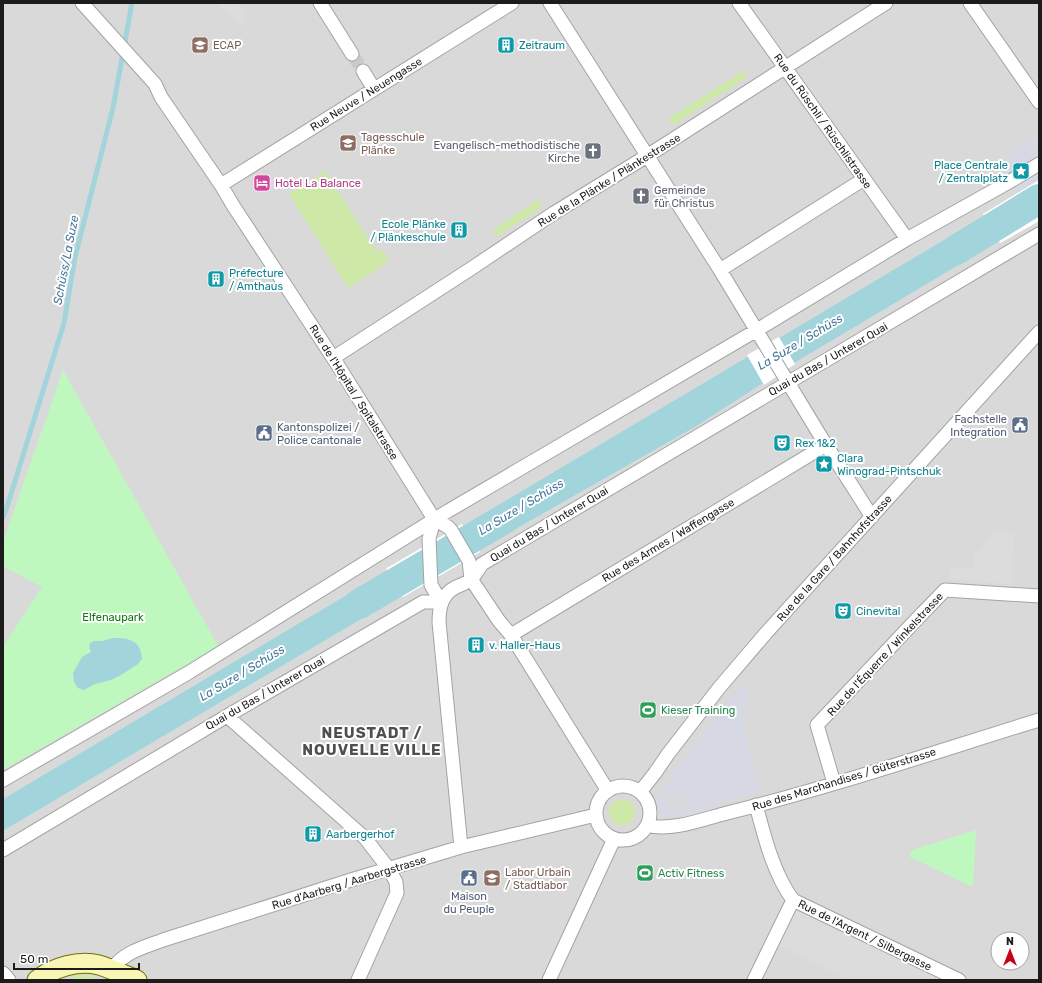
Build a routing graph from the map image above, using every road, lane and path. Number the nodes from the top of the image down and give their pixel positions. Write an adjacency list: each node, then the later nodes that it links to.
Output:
1 (82, 3): 16 (street, Rue de l'Hôpital / Spitalstrasse)
2 (320, 3): 8 (street)
3 (512, 3): 11 (street, Rue Neuve / Neuengasse)
4 (550, 3): 13 (street)
5 (739, 3): 9 (street, Rue du Rüschli / Rüschlistrasse)
6 (886, 3): 9 (street, Rue de la Plänke / Plänkestrasse)
7 (970, 3): 12 (street)
8 (352, 54)
9 (786, 68): 13 (street, Rue de la Plänke / Plänkestrasse); 15 (street, Rue du Rüschli / Rüschlistrasse)
10 (363, 71): 11 (street)
11 (374, 89): 16 (street, Rue Neuve / Neuengasse)
12 (1039, 102)
13 (647, 156): 19 (street); 22 (street, Rue de la Plänke / Plänkestrasse)
14 (1039, 164): 18 (street)
15 (864, 179): 18 (street, Rue du Rüschli / Rüschlistrasse); 19 (street)
16 (221, 186): 22 (street, Rue de l'Hôpital / Spitalstrasse)
17 (1039, 234): 23 (street, Quai du Bas / Unterer Quai)
18 (907, 239): 20 (street)
19 (720, 270): 20 (street)
20 (756, 330): 23 (street); 26 (street)
21 (1039, 332): 25 (street, Rue de la Gare / Bahnhofstrasse)
22 (333, 358): 26 (street, Rue de l'Hôpital / Spitalstrasse)
23 (785, 377): 24 (street); 27 (street, Quai du Bas / Unterer Quai)
24 (826, 445): 25 (street); 30 (street, Rue des Armes / Waffengasse)
25 (872, 517): 36 (street, Rue de la Gare / Bahnhofstrasse)
26 (434, 519): 27 (street, Rue de l'Hôpital / Spitalstrasse); 29 (street); 33 (street)
27 (471, 579): 29 (street, Quai du Bas / Unterer Quai); 30 (street, Rue de l'Hôpital / Spitalstrasse)
28 (1039, 596): 34 (street, Rue de l'Équerre / Winkelstrasse)
29 (441, 602): 31 (street, Quai du Bas / Unterer Quai); 41 (street)
30 (511, 634): 35 (street, Rue de l'Hôpital / Spitalstrasse)
31 (227, 716): 42 (street, Quai du Bas / Unterer Quai); 43 (street)
32 (1039, 720): 34 (street, Rue des Marchandises / Güterstrasse)
33 (3, 780)
34 (834, 783): 37 (street, Rue des Marchandises / Güterstrasse)
35 (608, 791): 36 (street); 38 (street)
36 (640, 792): 39 (street)
37 (756, 805): 39 (street, Rue des Marchandises / Güterstrasse); 44 (street)
38 (596, 815): 40 (street); 41 (street, Rue d'Aarberg / Aarbergstrasse)
39 (647, 825): 40 (street)
40 (614, 839): 51 (street)
41 (461, 847): 43 (street, Rue d'Aarberg / Aarbergstrasse)
42 (3, 850)
43 (389, 869): 46 (street, Rue d'Aarberg / Aarbergstrasse); 50 (street)
44 (793, 900): 52 (street); 53 (street, Rue de l'Argent / Silbergasse)
45 (3, 973): 47 (street)
46 (110, 975): 48 (street); 49 (street)
47 (9, 980)
48 (38, 980)
49 (137, 980)
50 (358, 980)
51 (549, 980)
52 (754, 980)
53 (959, 980)

